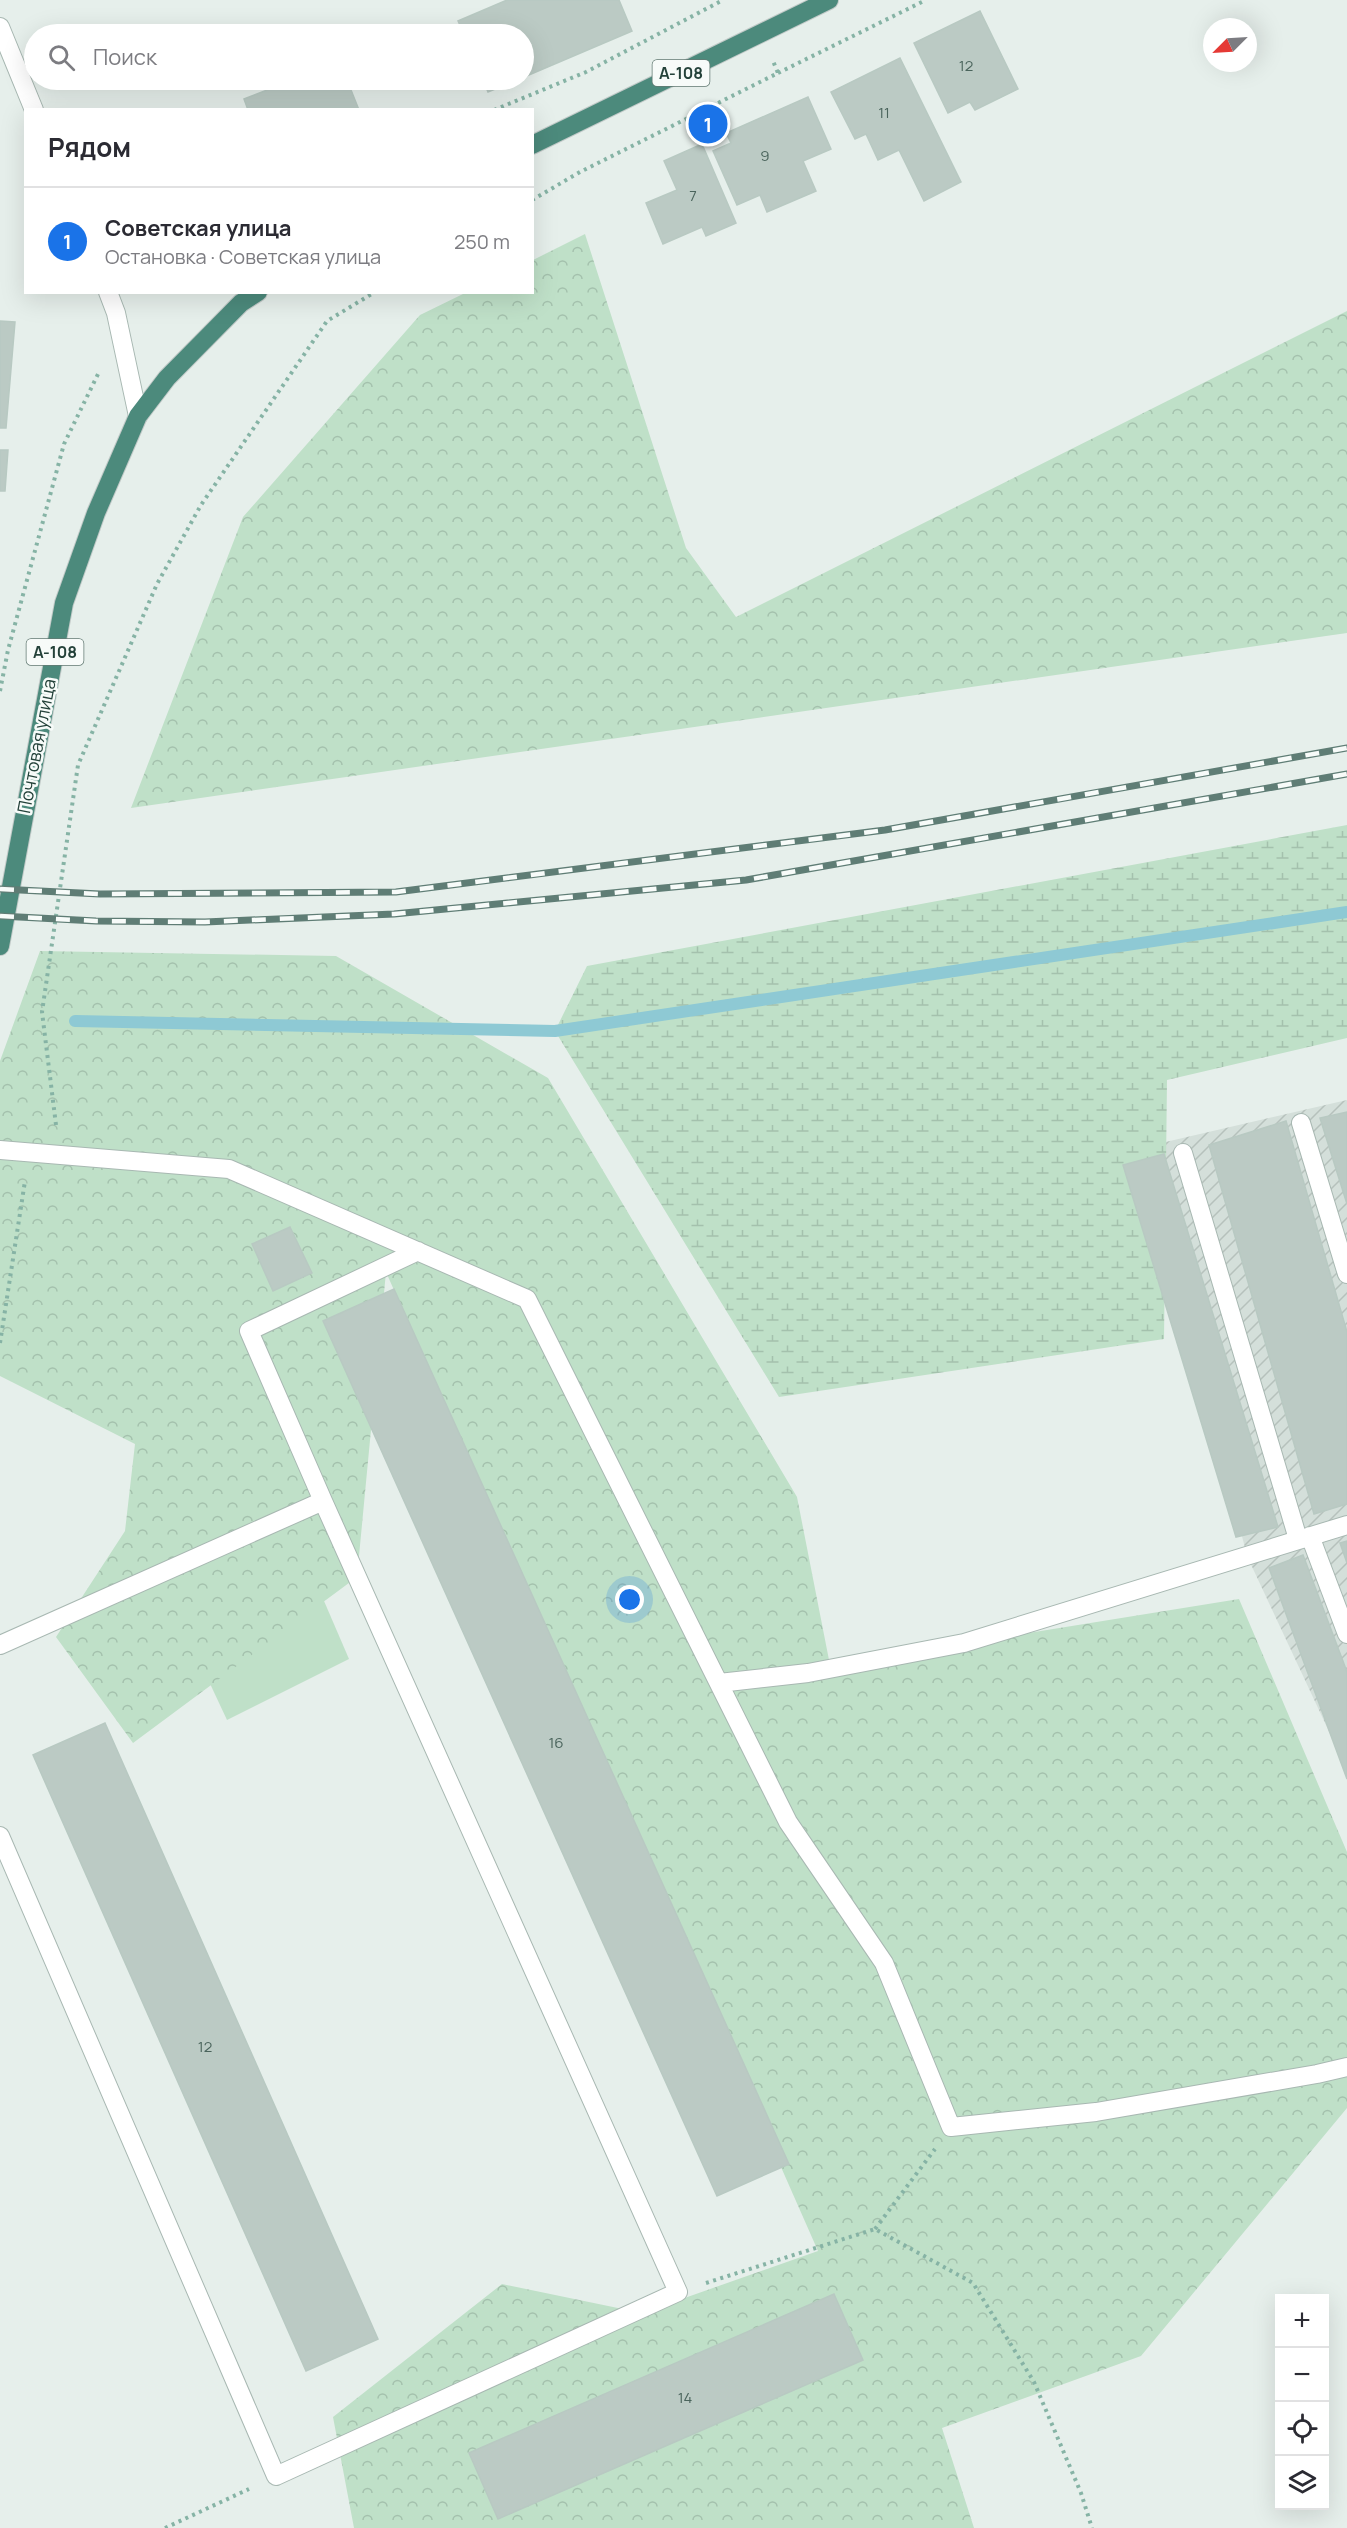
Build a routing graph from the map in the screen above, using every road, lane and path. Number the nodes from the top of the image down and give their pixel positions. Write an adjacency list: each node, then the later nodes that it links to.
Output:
1 (723, 0): 10 (path)
2 (829, 0): 5 (highway, А-108)
3 (926, 0): 6 (path)
4 (0, 27): 7 (street)
5 (760, 34): 6 (path); 11 (highway, А-108)
6 (778, 73): 12 (path)
7 (24, 86)
8 (26, 90): 9 (street)
9 (33, 108)
10 (499, 108)
11 (534, 145)
12 (534, 199)
13 (109, 294): 17 (street)
14 (255, 294): 17 (highway, Почтовая улица / А-108)
15 (372, 294): 23 (path)
16 (99, 370): 18 (path)
17 (138, 416): 19 (highway, Почтовая улица / А-108)
18 (0, 691)
19 (0, 946)
20 (1301, 1123): 25 (street)
21 (0, 1150): 23 (street)
22 (1183, 1153): 29 (street)
23 (60, 1154): 24 (street); 26 (path)
24 (418, 1251): 27 (street); 32 (street)
25 (1347, 1274)
26 (0, 1343)
27 (323, 1502): 31 (street); 37 (street)
28 (1347, 1525): 29 (street)
29 (1304, 1537): 30 (street); 32 (street)
30 (1347, 1634)
31 (0, 1645)
32 (719, 1683): 35 (street)
33 (0, 1836): 38 (street)
34 (1347, 2067): 35 (street)
35 (951, 2127): 36 (path)
36 (875, 2229): 37 (path); 40 (path)
37 (678, 2292): 38 (street)
38 (276, 2476): 39 (path)
39 (165, 2528)
40 (1092, 2528)

